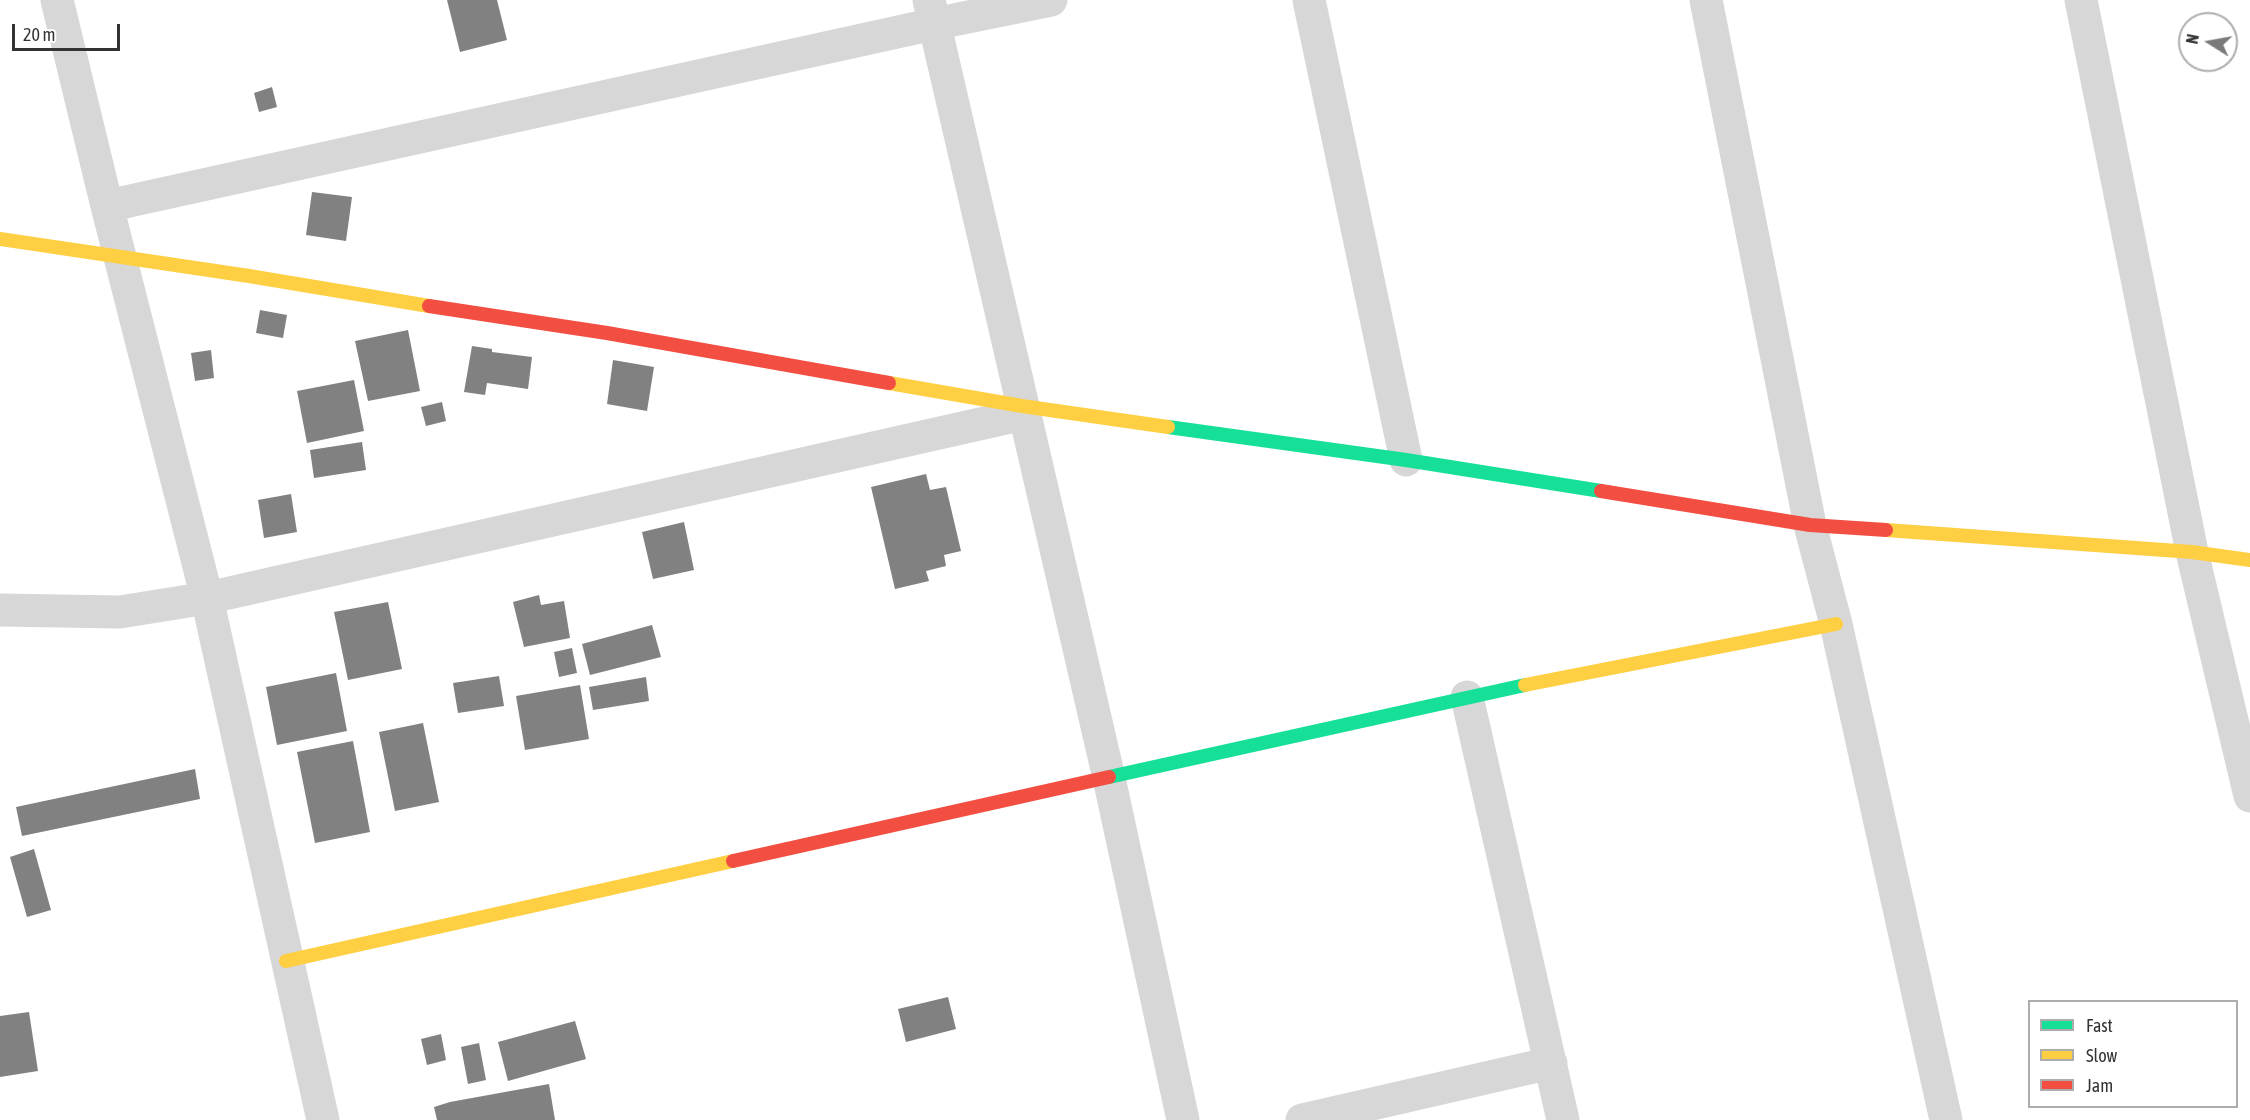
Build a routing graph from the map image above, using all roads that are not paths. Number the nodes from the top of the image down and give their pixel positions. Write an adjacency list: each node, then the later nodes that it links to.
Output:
1 (57, 0): 7 (street)
2 (1050, 0): 6 (street)
3 (1309, 0): 11 (street)
4 (1706, 0): 12 (street)
5 (2081, 0): 13 (street)
6 (931, 12): 7 (street); 10 (street)
7 (106, 207): 9 (street)
8 (0, 239): 9 (street)
9 (119, 256): 10 (street); 15 (street)
10 (1023, 410): 11 (street); 15 (street); 19 (street)
11 (1406, 460): 12 (street)
12 (1810, 525): 13 (street); 17 (street)
13 (2192, 552): 14 (street); 20 (street)
14 (2250, 560)
15 (207, 598): 16 (street); 21 (street)
16 (0, 610)
17 (1836, 624): 18 (street); 27 (street)
18 (1467, 697): 19 (street); 22 (street)
19 (1109, 778): 21 (street); 24 (street)
20 (2250, 796)
21 (286, 961): 23 (street)
22 (1551, 1063): 25 (street); 26 (street)
23 (322, 1120)
24 (1183, 1120)
25 (1302, 1120)
26 (1563, 1120)
27 (1946, 1120)

